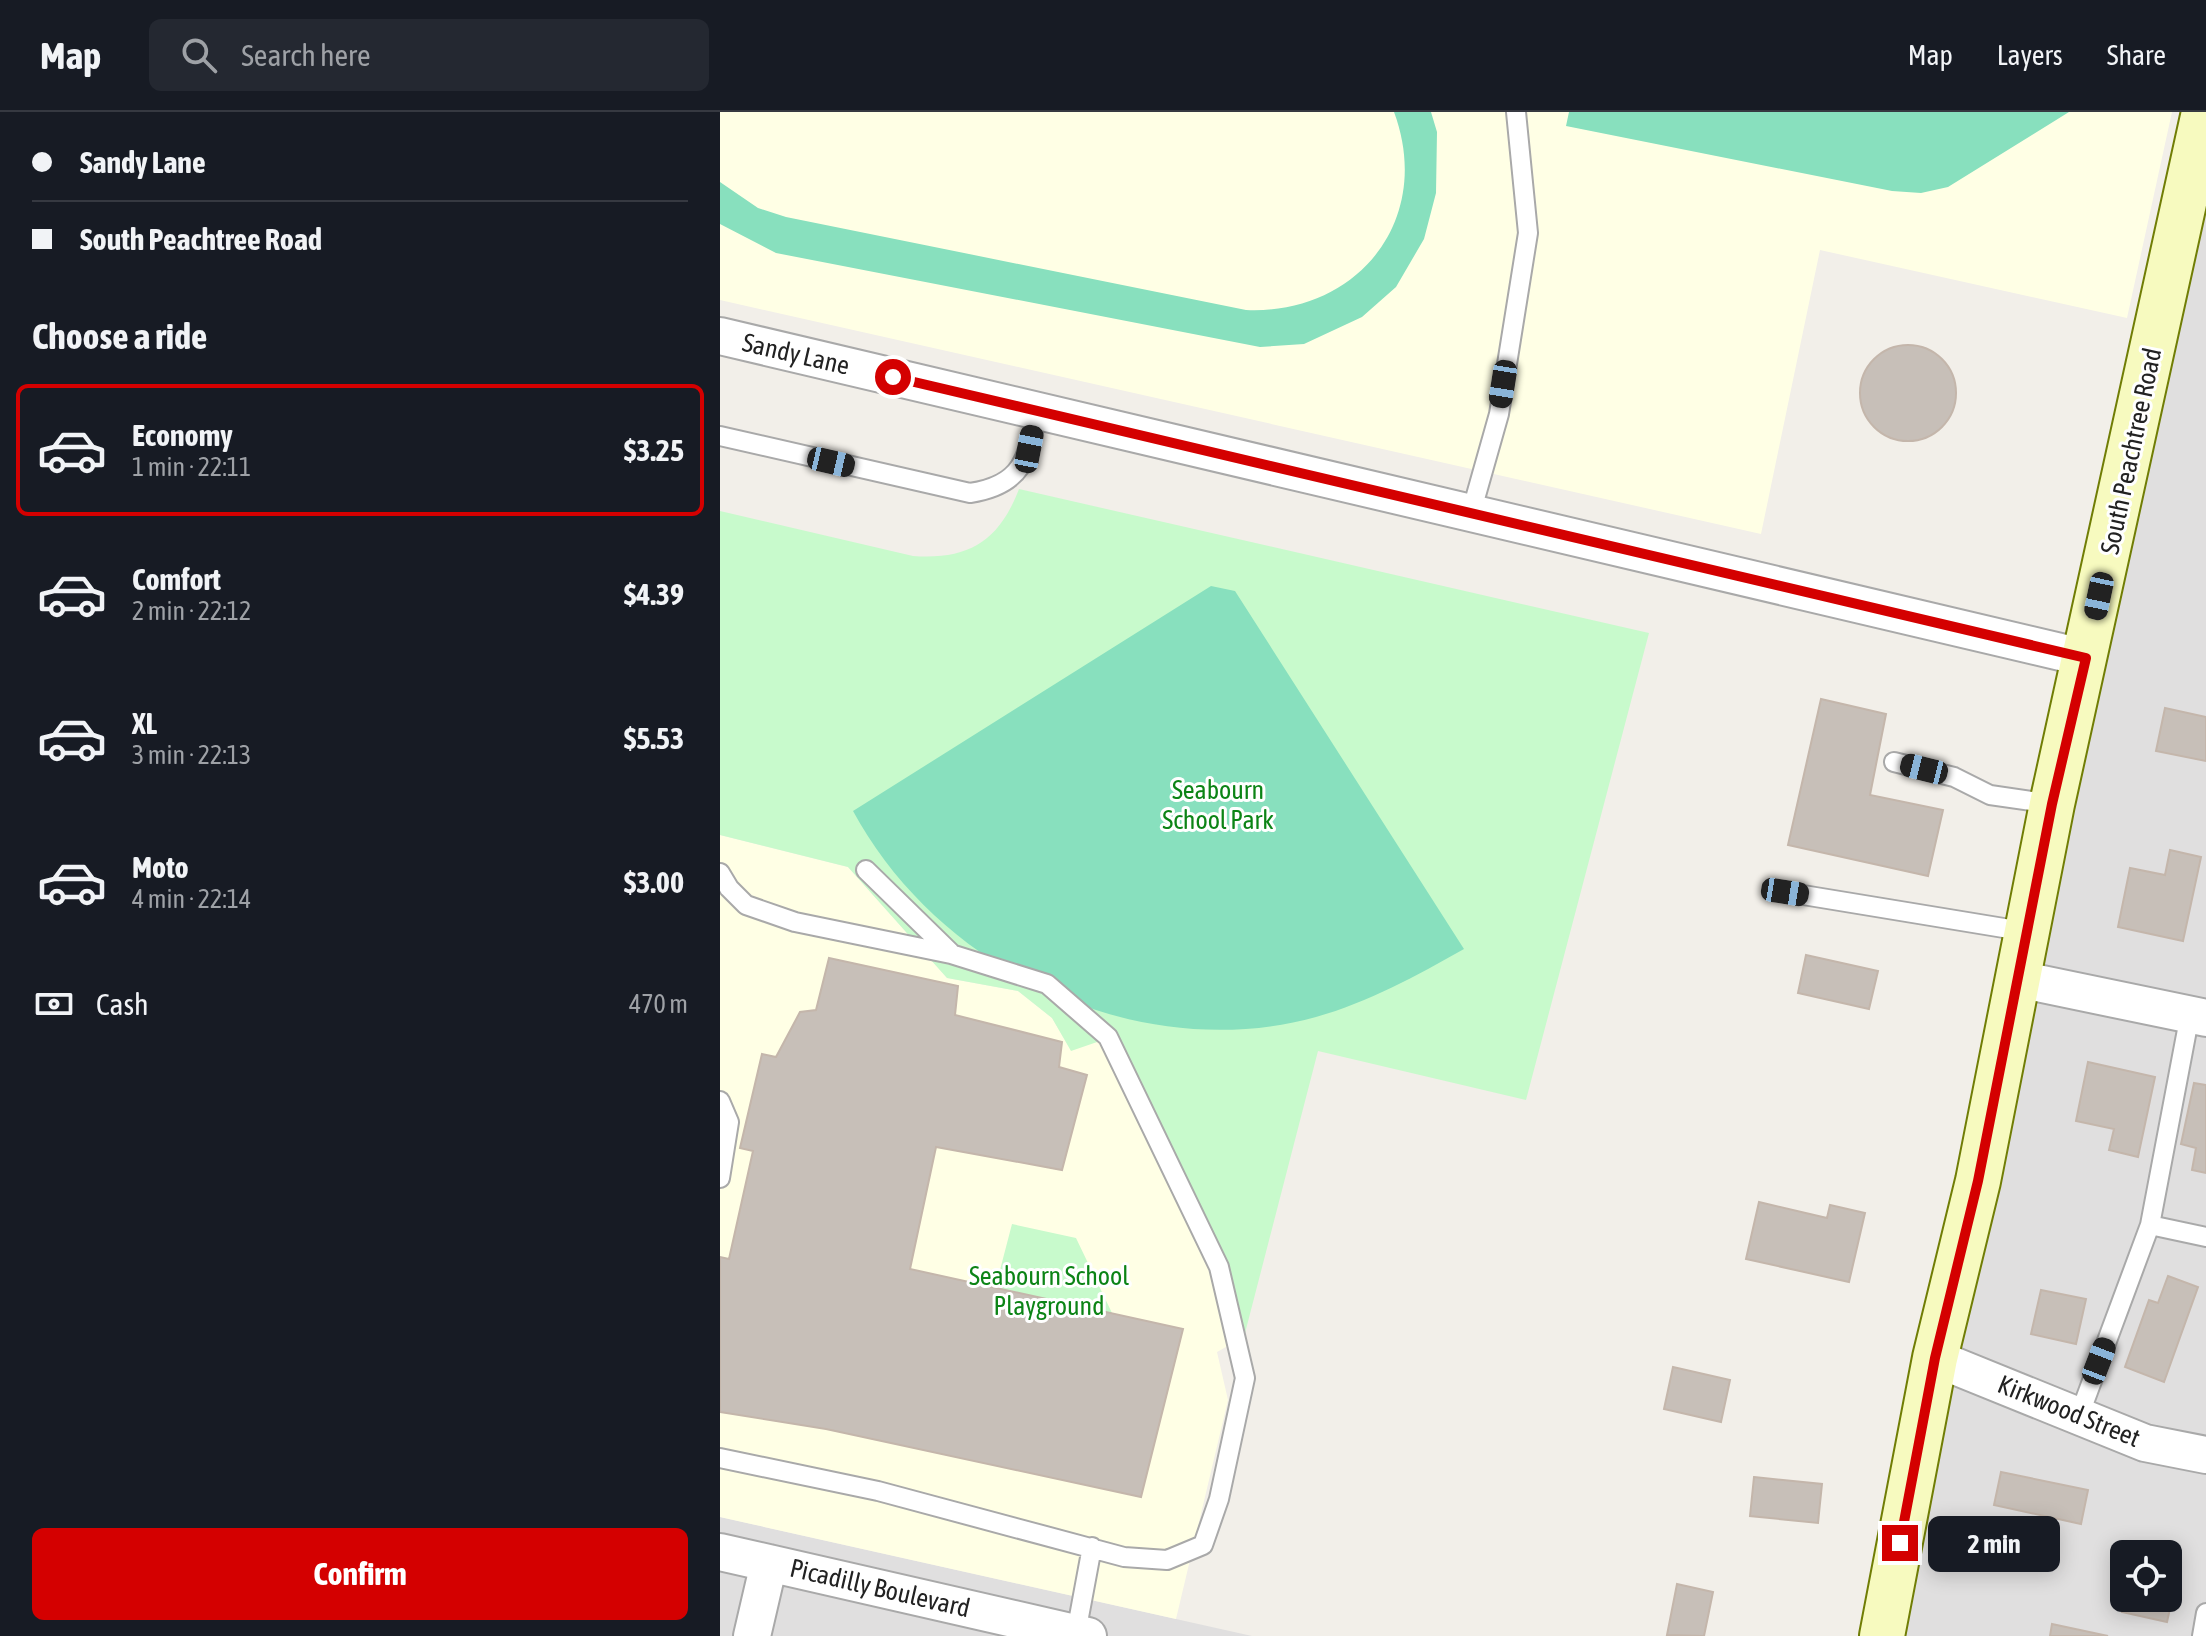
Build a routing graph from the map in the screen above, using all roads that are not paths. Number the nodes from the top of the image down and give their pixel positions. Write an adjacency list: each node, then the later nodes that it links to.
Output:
1 (1516, 112): 6 (lane)
2 (2203, 127): 7 (main road, South Peachtree Road)
3 (720, 336): 4 (street, Sandy Lane)
4 (1037, 411): 5 (lane); 6 (street, Sandy Lane)
5 (720, 436)
6 (1471, 513): 7 (street, Sandy Lane)
7 (2086, 658): 9 (main road, South Peachtree Road)
8 (1894, 762): 9 (lane)
9 (2052, 804): 13 (main road, South Peachtree Road)
10 (866, 870): 14 (lane)
11 (720, 873): 14 (lane)
12 (1785, 892): 13 (lane)
13 (2028, 932): 15 (main road, South Peachtree Road)
14 (951, 954): 25 (lane)
15 (2018, 979): 16 (street); 21 (main road, South Peachtree Road)
16 (2198, 1016): 19 (lane)
17 (720, 1101): 18 (lane)
18 (720, 1178)
19 (2150, 1225): 20 (lane); 22 (lane)
20 (2206, 1237)
21 (1935, 1358): 22 (street, Kirkwood Street); 31 (main road, South Peachtree Road)
22 (2079, 1416): 23 (street, Kirkwood Street)
23 (2206, 1455)
24 (720, 1458): 25 (lane)
25 (1092, 1547): 29 (lane)
26 (720, 1552): 27 (street, Picadilly Boulevard)
27 (769, 1563): 29 (street, Picadilly Boulevard); 30 (street)
28 (2206, 1613): 32 (lane)
29 (1082, 1635)
30 (752, 1636)
31 (1882, 1636)
32 (2202, 1636)

